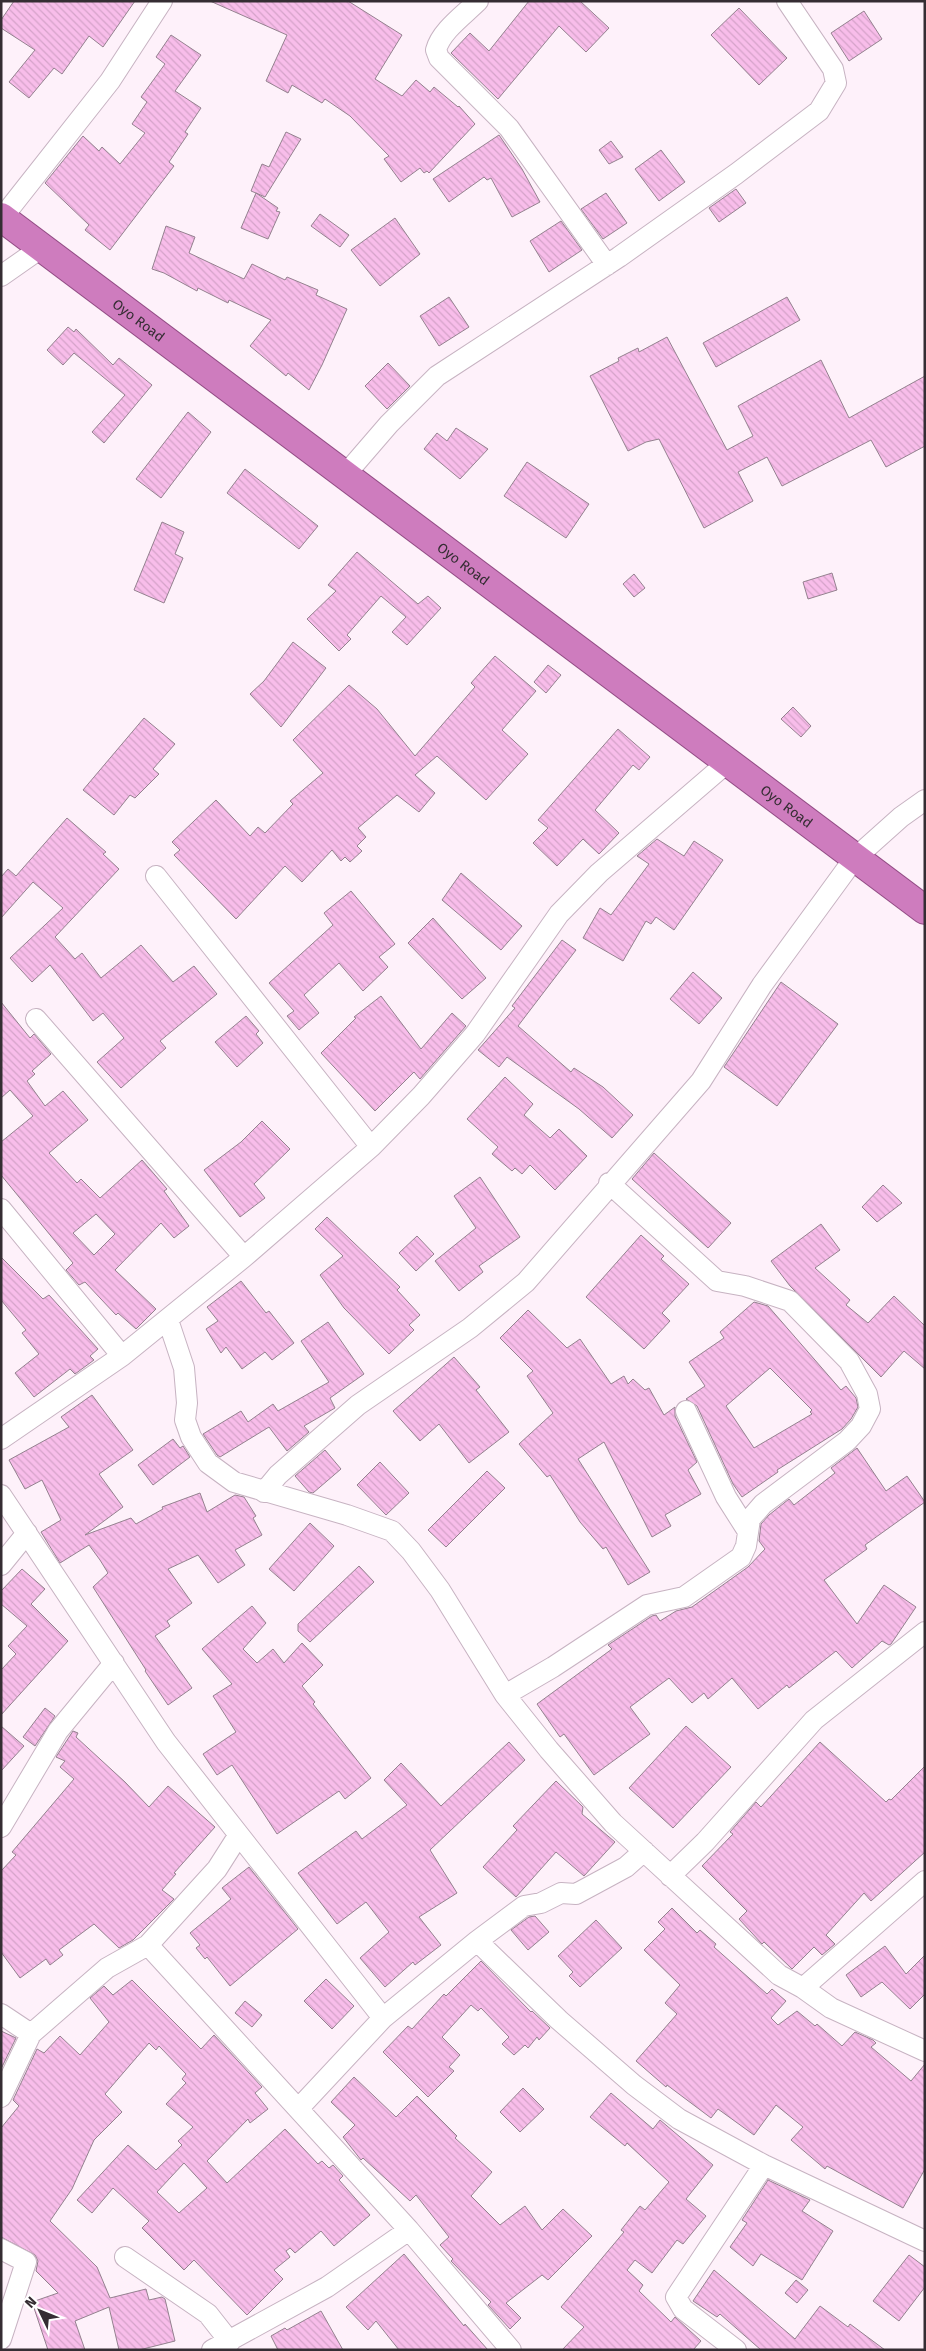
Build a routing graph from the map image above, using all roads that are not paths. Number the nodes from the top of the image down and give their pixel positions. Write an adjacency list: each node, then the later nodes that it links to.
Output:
1 (162, 1): 4 (street)
2 (478, 1): 6 (street)
3 (786, 1): 6 (street)
4 (1, 217): 5 (highway, Oyo Road)
5 (41, 248): 7 (street); 8 (highway, Oyo Road)
6 (607, 265): 8 (street)
7 (1, 276)
8 (345, 476): 9 (highway, Oyo Road)
9 (728, 762): 11 (highway, Oyo Road); 15 (street)
10 (925, 800): 11 (street)
11 (854, 859): 13 (highway, Oyo Road); 16 (street)
12 (156, 876): 15 (street)
13 (925, 910)
14 (36, 1019): 18 (street)
15 (371, 1147): 18 (street)
16 (609, 1184): 23 (street); 25 (street)
17 (1, 1210): 20 (street)
18 (244, 1257): 19 (street)
19 (168, 1320): 20 (street); 23 (street)
20 (122, 1356): 22 (street)
21 (686, 1411): 25 (street)
22 (1, 1439)
23 (264, 1492): 30 (street)
24 (1, 1495): 26 (street)
25 (747, 1530): 30 (street)
26 (27, 1533): 27 (street); 29 (street)
27 (1, 1564)
28 (925, 1632): 34 (street)
29 (114, 1663): 31 (street); 32 (street)
30 (505, 1695): 33 (street)
31 (1, 1827)
32 (238, 1836): 37 (street); 40 (street)
33 (644, 1851): 34 (street); 36 (street)
34 (670, 1876): 38 (street)
35 (925, 1881): 38 (street)
36 (477, 1941): 40 (street); 45 (street)
37 (148, 1945): 41 (street); 44 (street)
38 (803, 1988): 42 (street)
39 (1, 2014): 41 (street)
40 (383, 2018): 44 (street)
41 (31, 2034): 43 (street)
42 (925, 2051)
43 (1, 2097)
44 (299, 2108): 46 (street)
45 (764, 2164): 47 (street); 53 (street)
46 (409, 2230): 51 (street); 52 (street)
47 (925, 2241)
48 (1, 2249): 50 (street)
49 (125, 2257): 51 (street)
50 (1, 2339)
51 (221, 2346)
52 (512, 2350)
53 (736, 2350)

